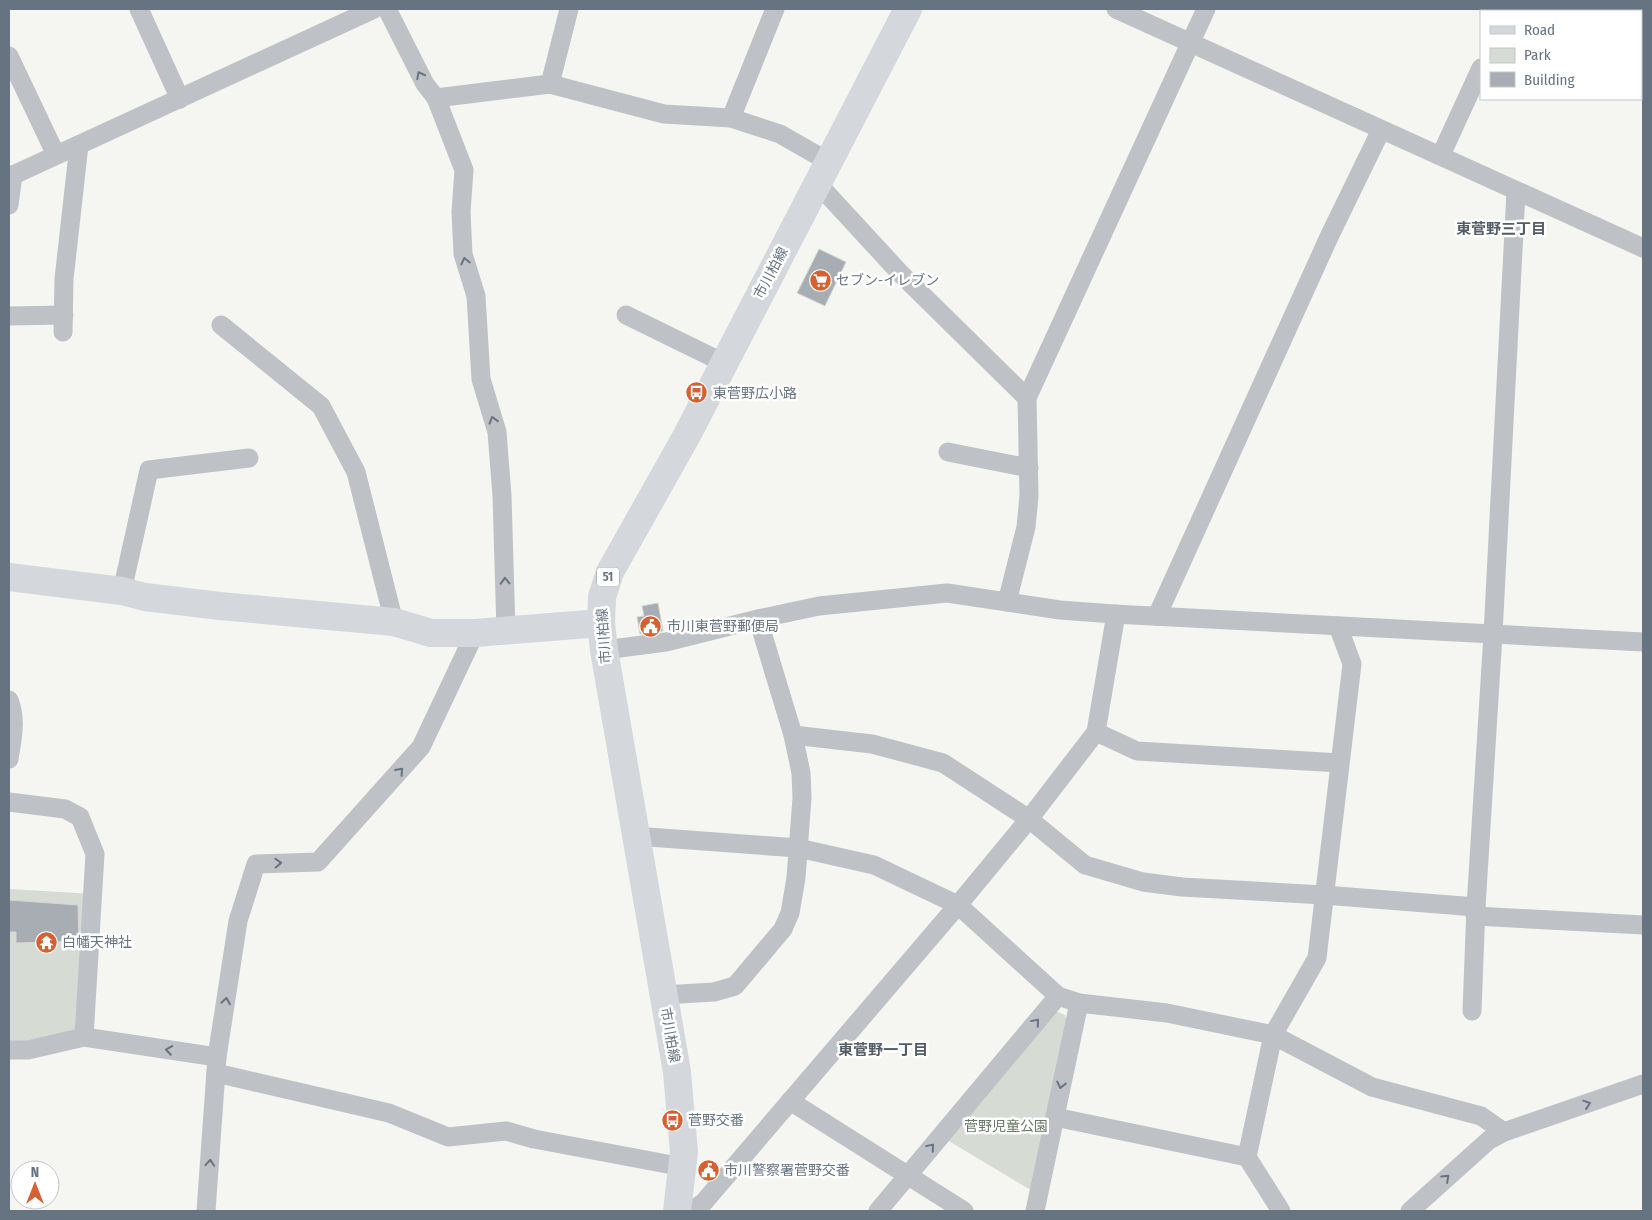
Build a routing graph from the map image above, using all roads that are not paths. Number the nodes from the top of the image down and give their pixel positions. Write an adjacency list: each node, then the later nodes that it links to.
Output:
1 (139, 9): 15 (street)
2 (374, 9): 15 (street)
3 (387, 9): 14 (street, one-way to 3)
4 (570, 9): 12 (street)
5 (776, 9): 16 (street)
6 (908, 9): 21 (main road, 市川柏線 / 51)
7 (1116, 9): 9 (street)
8 (1206, 9): 9 (street)
9 (1190, 42): 17 (street); 30 (street)
10 (9, 56): 13 (street)
11 (1480, 70): 20 (street)
12 (550, 84): 14 (street); 16 (street)
13 (15, 86): 19 (street)
14 (436, 98): 43 (street, one-way to 14)
15 (180, 99): 18 (street)
16 (731, 118): 21 (street)
17 (1381, 130): 20 (street); 38 (street)
18 (79, 145): 19 (street); 27 (street)
19 (56, 155): 22 (street)
20 (1441, 155): 23 (street)
21 (823, 173): 29 (main road, 市川柏線 / 51); 30 (street)
22 (11, 176): 24 (street)
23 (1516, 192): 25 (street); 45 (street)
24 (9, 205)
25 (1643, 248)
26 (626, 315): 29 (street)
27 (9, 316)
28 (221, 326): 40 (street)
29 (724, 363): 41 (main road, 市川柏線 / 51)
30 (1027, 398): 33 (street)
31 (948, 452): 33 (street)
32 (249, 458): 35 (street)
33 (1029, 468): 36 (street)
34 (9, 577): 35 (main road)
35 (122, 591): 40 (main road)
36 (1007, 602): 37 (street); 39 (street)
37 (1116, 614): 38 (street); 49 (street)
38 (1157, 616): 42 (street)
39 (758, 618): 47 (street); 50 (street)
40 (394, 622): 44 (main road)
41 (601, 623): 43 (main road); 47 (main road, 市川柏線 / 51)
42 (1338, 626): 45 (street); 52 (street)
43 (506, 630): 44 (main road)
44 (475, 633): 68 (street, one-way to 44)
45 (1493, 634): 46 (street); 59 (street)
46 (1643, 642)
47 (604, 650): 55 (main road, 市川柏線 / 51)
48 (9, 700): 51 (street)
49 (1096, 732): 52 (street); 54 (street)
50 (793, 735): 54 (street); 56 (street)
51 (9, 759)
52 (1340, 763): 57 (street)
53 (9, 802): 66 (street)
54 (1029, 819): 57 (street); 58 (street)
55 (635, 836): 56 (street); 61 (main road, 市川柏線 / 51)
56 (798, 848): 58 (street); 61 (street)
57 (1324, 895): 59 (street); 65 (street)
58 (958, 905): 62 (street); 70 (street)
59 (1475, 912): 60 (street); 64 (street)
60 (1643, 925)
61 (663, 995): 74 (main road, 市川柏線 / 51)
62 (1058, 996): 63 (street); 75 (street, one-way to 62)
63 (1079, 1003): 65 (street); 71 (street, one-way to 71)
64 (1472, 1011)
65 (1273, 1035): 72 (street); 73 (street)
66 (84, 1037): 67 (street); 68 (street, one-way to 66)
67 (9, 1050)
68 (217, 1065): 74 (street); 77 (street, one-way to 68)
69 (1643, 1084): 72 (street, one-way to 69)
70 (790, 1101): 75 (street); 76 (street)
71 (1055, 1118): 73 (street); 82 (street)
72 (1504, 1132): 84 (street, one-way to 72)
73 (1247, 1156): 83 (street)
74 (682, 1174): 76 (street); 78 (main road, 市川柏線 / 51)
75 (907, 1176): 80 (street); 81 (street)
76 (714, 1191): 79 (street)
77 (206, 1211)
78 (677, 1211)
79 (692, 1211)
80 (878, 1211)
81 (964, 1211)
82 (1035, 1211)
83 (1281, 1211)
84 (1410, 1211)

